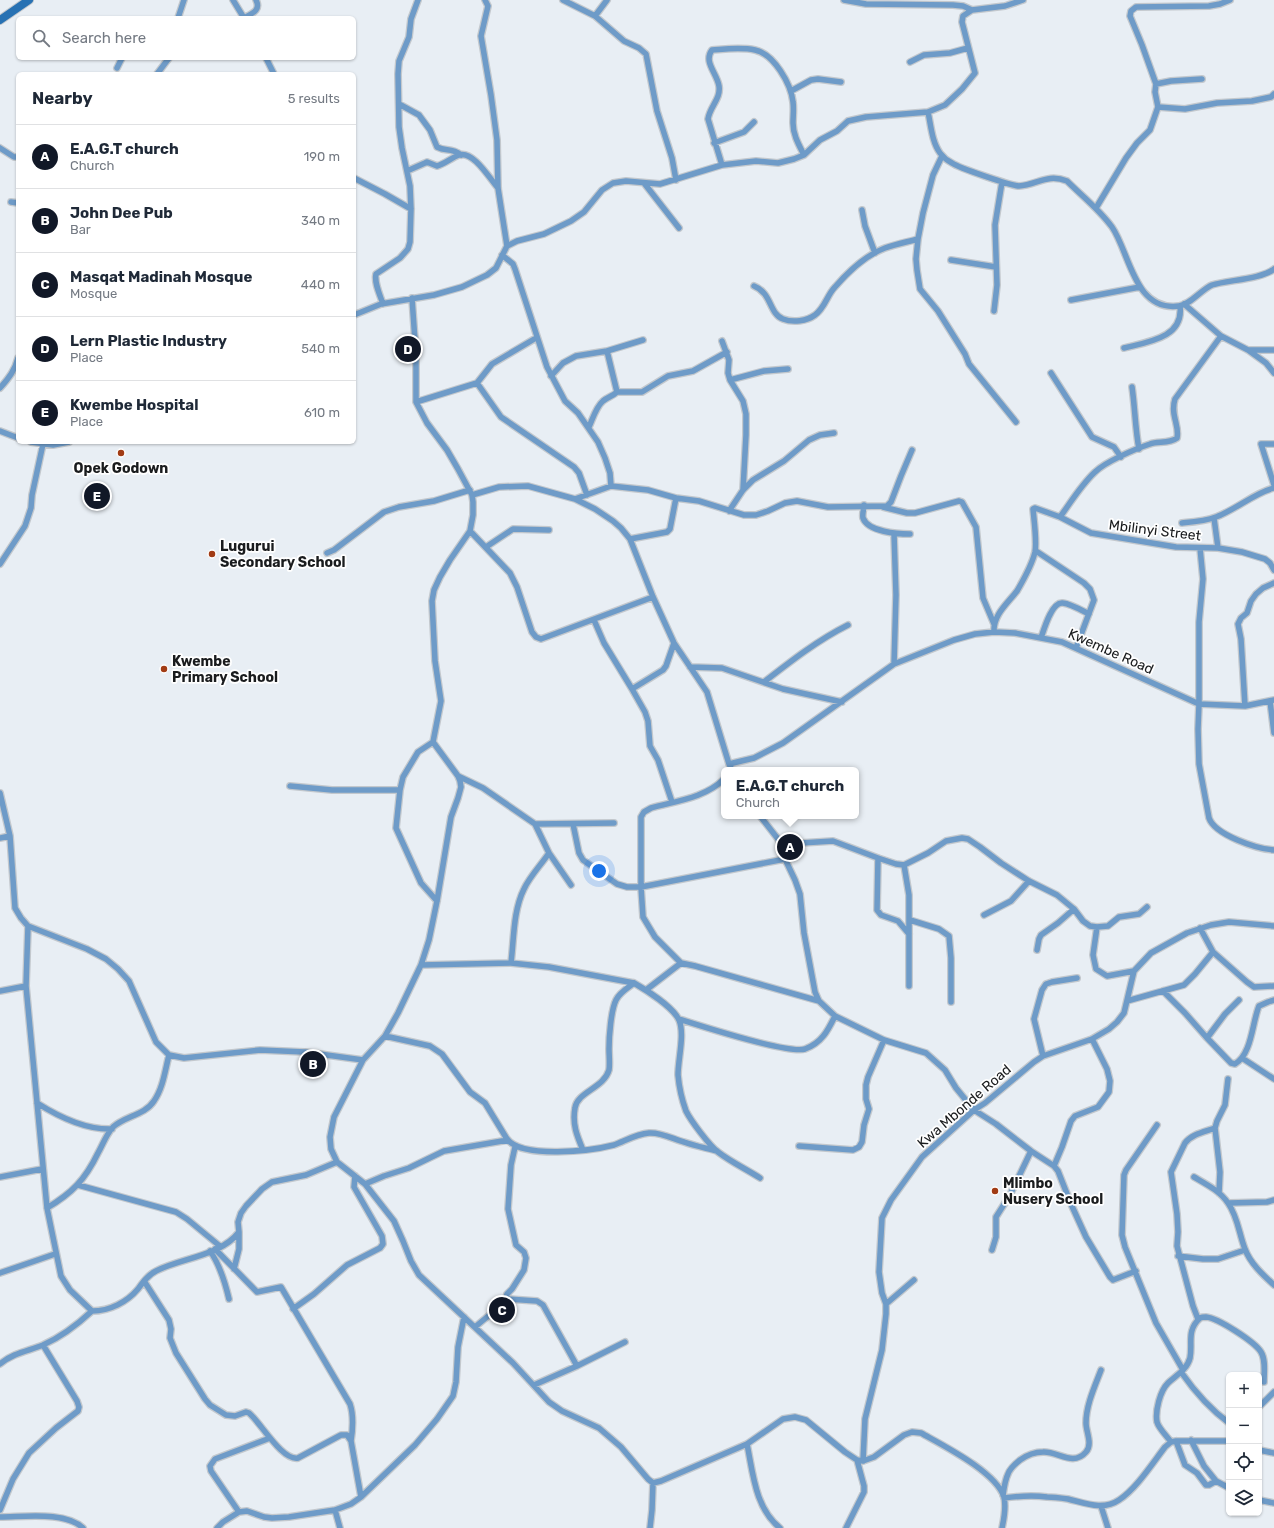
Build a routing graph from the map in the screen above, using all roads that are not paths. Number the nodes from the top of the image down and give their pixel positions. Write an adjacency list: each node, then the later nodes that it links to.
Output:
1 (29, 0): 17 (street)
2 (184, 0): 13 (street)
3 (233, 0): 14 (street)
4 (256, 0): 15 (street)
5 (418, 0): 31 (street)
6 (485, 0): 47 (street)
7 (563, 0): 16 (street)
8 (607, 0): 16 (street)
9 (844, 0): 12 (street)
10 (1023, 0): 12 (street)
11 (1230, 0): 28 (street)
12 (972, 10): 18 (street)
13 (179, 16)
14 (243, 16)
15 (248, 16)
16 (595, 16): 44 (street)
17 (0, 20)
18 (968, 48): 22 (street); 33 (street)
19 (121, 60): 23 (street)
20 (168, 60): 24 (street)
21 (267, 60): 25 (street)
22 (910, 62)
23 (117, 68)
24 (158, 72)
25 (273, 72)
26 (1202, 79): 28 (street)
27 (841, 82): 29 (street)
28 (1156, 84): 32 (street)
29 (791, 91): 35 (street); 38 (street)
30 (1274, 94): 32 (street)
31 (399, 104): 37 (street); 42 (street)
32 (1158, 107): 50 (street)
33 (928, 112): 38 (street); 39 (street)
34 (754, 122): 35 (street)
35 (714, 143): 41 (street)
36 (0, 148): 40 (street)
37 (461, 155): 42 (street); 47 (street)
38 (804, 155): 41 (street)
39 (942, 156): 45 (street); 54 (street)
40 (16, 157)
41 (722, 165): 44 (street)
42 (407, 171): 51 (street)
43 (356, 179): 51 (street)
44 (676, 180): 46 (street)
45 (1002, 182): 50 (street); 59 (street)
46 (644, 183): 53 (street); 55 (street)
47 (498, 188): 55 (street)
48 (11, 202): 49 (street)
49 (16, 203)
50 (1096, 208): 62 (street)
51 (411, 209): 65 (street)
52 (862, 210): 56 (street)
53 (679, 228)
54 (918, 239): 56 (street); 89 (street)
55 (507, 246): 57 (street)
56 (875, 253): 61 (street)
57 (502, 255): 63 (street); 70 (street)
58 (951, 260): 59 (street)
59 (996, 267): 67 (street)
60 (1274, 270): 66 (street)
61 (754, 286)
62 (1140, 287): 64 (street); 66 (street)
63 (412, 298): 65 (street); 88 (street)
64 (1071, 300)
65 (384, 304): 68 (street)
66 (1182, 305): 69 (street); 73 (street)
67 (994, 312)
68 (356, 314)
69 (1221, 336): 74 (street); 97 (street)
70 (536, 338): 82 (street); 84 (street)
71 (643, 340): 76 (street)
72 (722, 341): 77 (street)
73 (1124, 348)
74 (1248, 350): 75 (street); 81 (street)
75 (1274, 350)
76 (607, 351): 82 (street); 87 (street)
77 (726, 352): 83 (street); 87 (street)
78 (16, 365): 86 (street)
79 (788, 369): 83 (street)
80 (1051, 373): 99 (street)
81 (1274, 373)
82 (551, 376): 90 (street)
83 (730, 380): 102 (street)
84 (477, 384): 88 (street); 104 (street)
85 (1132, 387): 97 (street)
86 (0, 388)
87 (617, 392): 90 (street)
88 (416, 402): 103 (street)
89 (1016, 422)
90 (589, 427): 100 (street)
91 (0, 431): 93 (street)
92 (834, 433): 102 (street)
93 (16, 437)
94 (43, 444): 95 (street); 123 (street)
95 (58, 444)
96 (1274, 444): 101 (street)
97 (1139, 449): 99 (street)
98 (912, 450): 108 (street)
99 (1121, 457): 110 (street)
100 (611, 486): 104 (street); 105 (street)
101 (1274, 487): 111 (street)
102 (743, 490): 109 (street)
103 (471, 493): 106 (street); 114 (street); 122 (street)
104 (587, 495): 106 (street)
105 (676, 498): 109 (street); 117 (street)
106 (575, 499): 117 (street)
107 (864, 505): 108 (street); 109 (street); 115 (street)
108 (880, 507): 130 (street)
109 (729, 511)
110 (1060, 517): 119 (street, Mbilinyi Street); 121 (street, Mbilinyi Street)
111 (1214, 518): 112 (street); 120 (street)
112 (1182, 523)
113 (549, 530): 118 (street)
114 (470, 532): 118 (street); 144 (street)
115 (894, 534): 116 (street); 135 (street)
116 (910, 534)
117 (630, 539): 126 (street)
118 (486, 547): 128 (street)
119 (1200, 548): 120 (street, Mbilinyi Street); 141 (street)
120 (1218, 548): 124 (street, Mbilinyi Street)
121 (1036, 550): 127 (street); 130 (street)
122 (327, 553)
123 (0, 564)
124 (1274, 570)
125 (1274, 583): 142 (street)
126 (653, 597): 128 (street); 133 (street)
127 (1089, 614): 132 (street); 134 (street)
128 (594, 620): 138 (street)
129 (848, 624): 137 (street)
130 (994, 624): 131 (street)
131 (994, 632): 132 (street, Kwembe Road); 135 (street, Kwembe Road)
132 (1041, 638): 134 (street, Kwembe Road)
133 (674, 643): 136 (street); 138 (street)
134 (1076, 648): 141 (street, Kwembe Road)
135 (894, 664): 140 (street, Kwembe Road)
136 (690, 667): 137 (street); 145 (street)
137 (764, 682): 140 (street)
138 (632, 689): 152 (street)
139 (1272, 700): 142 (street, Kwembe Road); 143 (street)
140 (842, 702): 145 (street, Kwembe Road)
141 (1199, 704): 142 (street, Kwembe Road); 160 (street)
142 (1245, 706)
143 (1274, 733)
144 (433, 742): 147 (street); 150 (street)
145 (729, 764): 146 (street)
146 (730, 767)
147 (458, 776): 154 (street); 168 (street)
148 (721, 782): 152 (street)
149 (290, 786): 150 (street)
150 (400, 790): 168 (street)
151 (0, 793): 157 (street)
152 (672, 802): 167 (street)
153 (762, 819): 159 (street)
154 (535, 824): 155 (street); 161 (street)
155 (573, 824): 156 (street); 167 (street)
156 (614, 824)
157 (10, 836): 158 (street); 173 (street)
158 (0, 838)
159 (778, 839): 162 (street); 163 (street)
160 (1274, 850)
161 (549, 853): 166 (street); 181 (street)
162 (878, 858): 164 (street); 178 (street)
163 (785, 859): 167 (street); 195 (street)
164 (904, 865): 165 (street); 172 (street)
165 (1029, 881): 170 (street); 171 (street)
166 (571, 885)
167 (641, 887): 182 (street)
168 (437, 901): 183 (street)
169 (1147, 907): 175 (street)
170 (1074, 909): 175 (street); 179 (street)
171 (984, 916)
172 (910, 920): 178 (street); 197 (street)
173 (28, 926): 187 (street); 204 (street)
174 (1274, 926): 176 (street); 177 (street)
175 (1097, 927): 184 (street)
176 (1200, 928): 180 (street); 184 (street)
177 (1274, 929)
178 (909, 934): 188 (street)
179 (1038, 950)
180 (1214, 952): 189 (street); 191 (street)
181 (511, 963): 183 (street); 186 (street)
182 (680, 963): 190 (street); 195 (street)
183 (421, 965): 200 (street)
184 (1134, 971): 196 (street, Kwa Mbonde Road)
185 (1077, 978): 205 (street)
186 (634, 983): 190 (street); 218 (street)
187 (26, 986): 192 (street); 210 (street)
188 (909, 986)
189 (1274, 986)
190 (646, 990): 199 (street)
191 (1163, 991): 196 (street); 201 (street)
192 (0, 992)
193 (1239, 1000): 201 (street)
194 (1274, 1000): 206 (street)
195 (819, 1001): 198 (street)
196 (1127, 1001): 202 (street, Kwa Mbonde Road)
197 (951, 1002)
198 (835, 1016): 199 (street); 203 (street)
199 (679, 1019): 219 (street)
200 (385, 1036): 207 (street); 215 (street)
201 (1207, 1038): 206 (street)
202 (1092, 1039): 205 (street, Kwa Mbonde Road); 222 (street)
203 (884, 1040): 211 (street); 217 (street)
204 (169, 1055): 207 (street); 214 (street)
205 (1043, 1056): 211 (street, Kwa Mbonde Road)
206 (1242, 1058): 209 (street)
207 (363, 1060): 221 (street)
208 (1228, 1079): 213 (street)
209 (1274, 1079)
210 (37, 1103): 214 (street); 223 (street)
211 (974, 1110): 220 (street); 248 (street, Kwa Mbonde Road)
212 (1157, 1125): 241 (street)
213 (1215, 1128): 230 (street); 239 (street)
214 (112, 1129): 228 (street)
215 (508, 1140): 216 (street); 229 (street)
216 (515, 1146): 218 (street); 247 (street)
217 (799, 1146)
218 (583, 1150): 219 (street)
219 (717, 1151): 227 (street)
220 (1030, 1151): 222 (street); 236 (street)
221 (338, 1162): 224 (street); 234 (street)
222 (1054, 1166): 241 (street)
223 (42, 1169): 225 (street); 233 (street)
224 (355, 1176): 229 (street); 249 (street)
225 (0, 1177)
226 (1194, 1177): 230 (street)
227 (760, 1178)
228 (78, 1184): 233 (street); 235 (street)
229 (365, 1184): 251 (street)
230 (1220, 1193): 232 (street)
231 (1274, 1200): 232 (street)
232 (1228, 1203): 237 (street)
233 (47, 1208): 238 (street)
234 (239, 1232): 235 (street); 240 (street)
235 (215, 1249): 240 (street); 244 (street); 246 (street)
236 (992, 1250)
237 (1245, 1250): 239 (street); 245 (street)
238 (56, 1254): 242 (street); 250 (street)
239 (1178, 1256): 252 (street)
240 (234, 1269): 249 (street)
241 (1136, 1271): 259 (street)
242 (0, 1273)
243 (914, 1280): 248 (street)
244 (144, 1281): 250 (street); 265 (street)
245 (1274, 1285)
246 (229, 1299)
247 (507, 1299): 253 (street); 257 (street)
248 (886, 1304): 273 (street, Kwa Mbonde Road)
249 (293, 1309): 268 (street)
250 (92, 1311): 255 (street)
251 (464, 1318): 253 (street); 278 (street)
252 (1198, 1319): 259 (street); 260 (street)
253 (475, 1327): 261 (street)
254 (625, 1342): 257 (street)
255 (43, 1345): 256 (street); 282 (street)
256 (0, 1364)
257 (577, 1366): 261 (street)
258 (1101, 1370): 277 (street)
259 (1182, 1371): 264 (street); 269 (street)
260 (1264, 1382)
261 (534, 1385): 275 (street)
262 (1274, 1392): 263 (street)
263 (1262, 1404)
264 (1226, 1420)
265 (270, 1438): 268 (street); 284 (street)
266 (1226, 1439): 267 (street)
267 (1191, 1440): 269 (street); 274 (street)
268 (351, 1441): 278 (street)
269 (1174, 1442): 274 (street); 281 (street)
270 (747, 1444): 273 (street); 275 (street); 290 (street)
271 (1262, 1451): 272 (street)
272 (1274, 1453)
273 (860, 1460): 277 (street); 291 (street, Kwa Mbonde Road)
274 (1216, 1481): 276 (street)
275 (653, 1483): 289 (street)
276 (1226, 1486)
277 (1003, 1496): 281 (street); 292 (street)
278 (361, 1497): 283 (street)
279 (1262, 1501): 280 (street)
280 (1274, 1503)
281 (1101, 1506): 293 (street)
282 (0, 1510)
283 (335, 1510): 284 (street); 288 (street)
284 (239, 1512): 287 (street)
285 (0, 1517): 286 (street)
286 (83, 1528)
287 (217, 1528)
288 (340, 1528)
289 (650, 1528)
290 (780, 1528)
291 (846, 1528)
292 (1002, 1528)
293 (1108, 1528)

